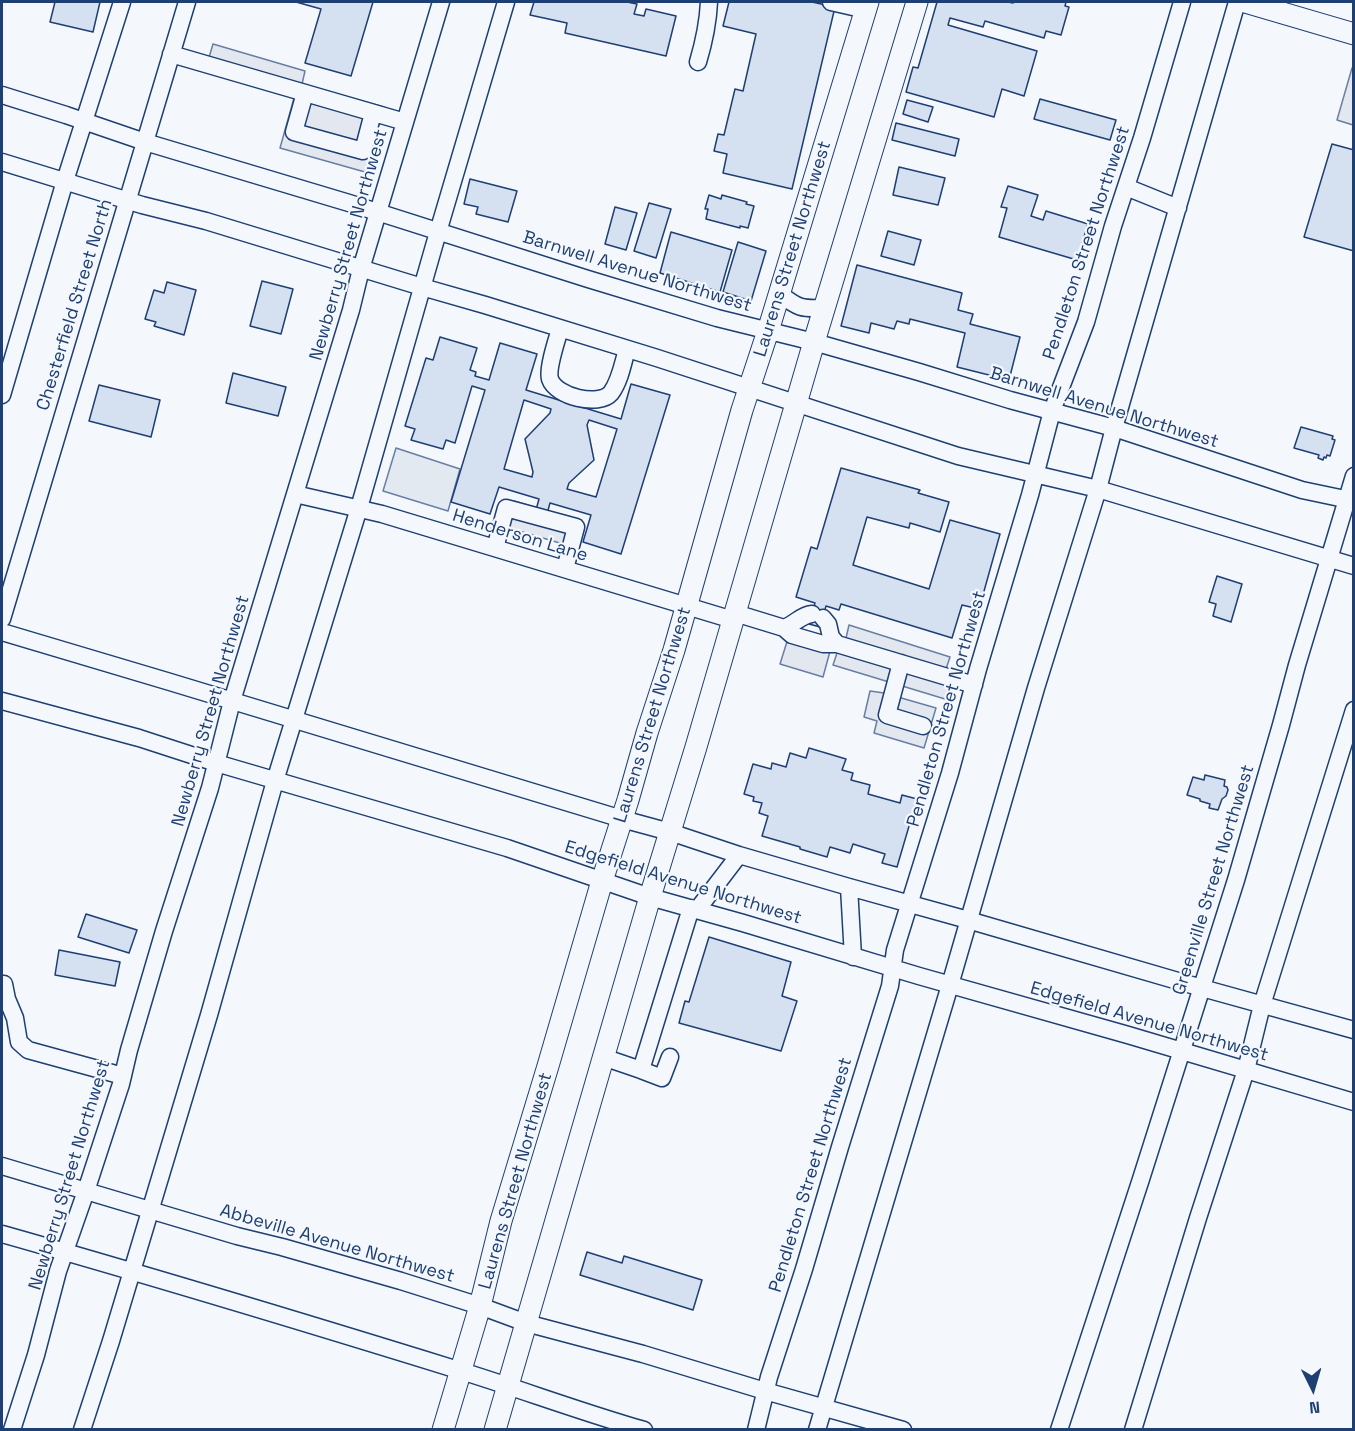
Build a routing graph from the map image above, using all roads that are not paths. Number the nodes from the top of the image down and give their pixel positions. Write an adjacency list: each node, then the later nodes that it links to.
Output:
1 (122, 2): 18 (street)
2 (187, 2): 13 (street, Chesterfield Street North)
3 (441, 2): 19 (street, Newberry Street Northwest)
4 (506, 2): 27 (street)
5 (709, 2): 14 (street)
6 (831, 2): 11 (street)
7 (916, 2): 31 (main road)
8 (1182, 2): 23 (street, Pendleton Street Northwest)
9 (1237, 2): 25 (street)
10 (1245, 2): 12 (main road)
11 (867, 6): 30 (main road, Laurens Street Northwest)
12 (1353, 34)
13 (171, 54): 15 (street); 20 (street, Chesterfield Street North)
14 (698, 62)
15 (305, 93): 17 (street); 17 (street)
16 (2, 95): 18 (street, Barnwell Avenue Northwest)
17 (373, 112): 19 (street)
18 (85, 121): 20 (street, Barnwell Avenue Northwest); 22 (street)
19 (405, 122): 26 (street, Newberry Street Northwest)
20 (145, 142): 24 (street, Chesterfield Street North); 26 (street, Barnwell Avenue Northwest)
21 (2, 162): 22 (street)
22 (65, 181): 24 (street); 37 (street)
23 (1126, 187): 25 (street); 39 (street, Pendleton Street Northwest)
24 (127, 200): 28 (street); 53 (street, Chesterfield Street North)
25 (1178, 208): 40 (street)
26 (378, 212): 27 (street, Barnwell Avenue Northwest); 28 (street, Newberry Street Northwest)
27 (438, 232): 29 (street); 33 (street, Barnwell Avenue Northwest)
28 (361, 269): 29 (street); 44 (street, Newberry Street Northwest)
29 (422, 287): 32 (street); 46 (street)
30 (780, 294): 31 (street); 33 (main road, Laurens Street Northwest)
31 (824, 308): 34 (main road)
32 (560, 329): 35 (street); 35 (street)
33 (768, 331): 34 (street, Barnwell Avenue Northwest); 36 (main road, Laurens Street Northwest)
34 (814, 342): 38 (main road); 39 (street, Barnwell Avenue Northwest)
35 (627, 349): 36 (street)
36 (749, 389): 38 (street); 51 (main road, Laurens Street Northwest)
37 (2, 394)
38 (796, 404): 41 (street); 52 (main road)
39 (1052, 411): 40 (street, Barnwell Avenue Northwest); 41 (street, Pendleton Street Northwest)
40 (1114, 428): 43 (street); 45 (street, Barnwell Avenue Northwest)
41 (1035, 473): 43 (street); 58 (street, Pendleton Street Northwest)
42 (1353, 476): 45 (street, Greenville Street Northwest)
43 (1098, 489): 48 (street); 74 (street)
44 (295, 494): 46 (street, Henderson Lane); 60 (street, Newberry Street Northwest)
45 (1350, 500): 48 (street, Greenville Street Northwest)
46 (359, 508): 47 (street, Henderson Lane); 62 (street)
47 (495, 548): 50 (street, Henderson Lane); 50 (street)
48 (1329, 559): 49 (street); 79 (street, Greenville Street Northwest)
49 (1353, 566)
50 (565, 569): 51 (street, Henderson Lane)
51 (686, 606): 52 (street, Henderson Lane); 66 (main road, Laurens Street Northwest)
52 (734, 617): 54 (street, Henderson Lane); 67 (main road)
53 (2, 619)
54 (784, 628): 56 (street, Henderson Lane); 56 (street)
55 (2, 632): 60 (street)
56 (837, 644): 57 (street, Henderson Lane)
57 (901, 663): 58 (street, Henderson Lane); 63 (street)
58 (974, 685): 72 (street, Pendleton Street Northwest)
59 (2, 701): 64 (street, Edgefield Avenue Northwest)
60 (232, 701): 62 (street); 64 (street, Newberry Street Northwest)
61 (1353, 710): 80 (street)
62 (295, 720): 65 (street); 66 (street)
63 (923, 726)
64 (216, 763): 65 (street, Edgefield Avenue Northwest); 87 (street, Newberry Street Northwest)
65 (275, 781): 69 (street, Edgefield Avenue Northwest); 91 (street)
66 (622, 819): 67 (street); 69 (main road, Laurens Street Northwest)
67 (670, 832): 68 (street); 71 (main road)
68 (739, 855): 70 (street); 73 (street)
69 (602, 881): 71 (street, Edgefield Avenue Northwest); 95 (main road, Laurens Street Northwest)
70 (849, 887): 72 (street); 75 (street)
71 (650, 897): 73 (street, Edgefield Avenue Northwest); 83 (main road)
72 (909, 903): 74 (street); 76 (street, Pendleton Street Northwest)
73 (694, 909): 75 (street, Edgefield Avenue Northwest); 85 (street)
74 (968, 920): 78 (street); 79 (street)
75 (853, 957): 76 (street, Edgefield Avenue Northwest)
76 (892, 968): 78 (street, Edgefield Avenue Northwest); 99 (street, Pendleton Street Northwest)
77 (2, 984): 87 (street)
78 (950, 985): 82 (street, Edgefield Avenue Northwest); 100 (street)
79 (1202, 988): 80 (street); 82 (street, Greenville Street Northwest)
80 (1262, 1005): 81 (street); 86 (street)
81 (1353, 1030)
82 (1181, 1052): 86 (street, Edgefield Avenue Northwest); 109 (street, Greenville Street Northwest)
83 (603, 1057): 85 (street); 96 (main road)
84 (670, 1057): 85 (street)
85 (641, 1070)
86 (1246, 1070): 88 (street, Edgefield Avenue Northwest); 110 (street)
87 (123, 1076): 90 (street, Newberry Street Northwest)
88 (1353, 1102)
89 (2, 1166): 90 (street, Abbeville Avenue Northwest)
90 (86, 1191): 91 (street, Abbeville Avenue Northwest); 93 (street, Newberry Street Northwest)
91 (150, 1210): 94 (street); 95 (street, Abbeville Avenue Northwest)
92 (2, 1234): 93 (street)
93 (65, 1252): 94 (street); 101 (street, Newberry Street Northwest)
94 (131, 1271): 97 (street); 102 (street)
95 (480, 1306): 96 (street, Abbeville Avenue Northwest); 97 (main road, Laurens Street Northwest)
96 (526, 1323): 98 (main road); 99 (street, Abbeville Avenue Northwest)
97 (461, 1371): 98 (street); 103 (main road, Laurens Street Northwest)
98 (507, 1386): 104 (main road); 105 (street)
99 (765, 1391): 100 (street, Abbeville Avenue Northwest); 106 (street, Pendleton Street Northwest)
100 (823, 1408): 107 (street); 108 (street, Abbeville Avenue Northwest)
101 (12, 1430)
102 (82, 1430)
103 (443, 1430)
104 (495, 1430)
105 (644, 1430)
106 (756, 1430)
107 (817, 1430)
108 (903, 1430)
109 (1059, 1430)
110 (1133, 1430)

